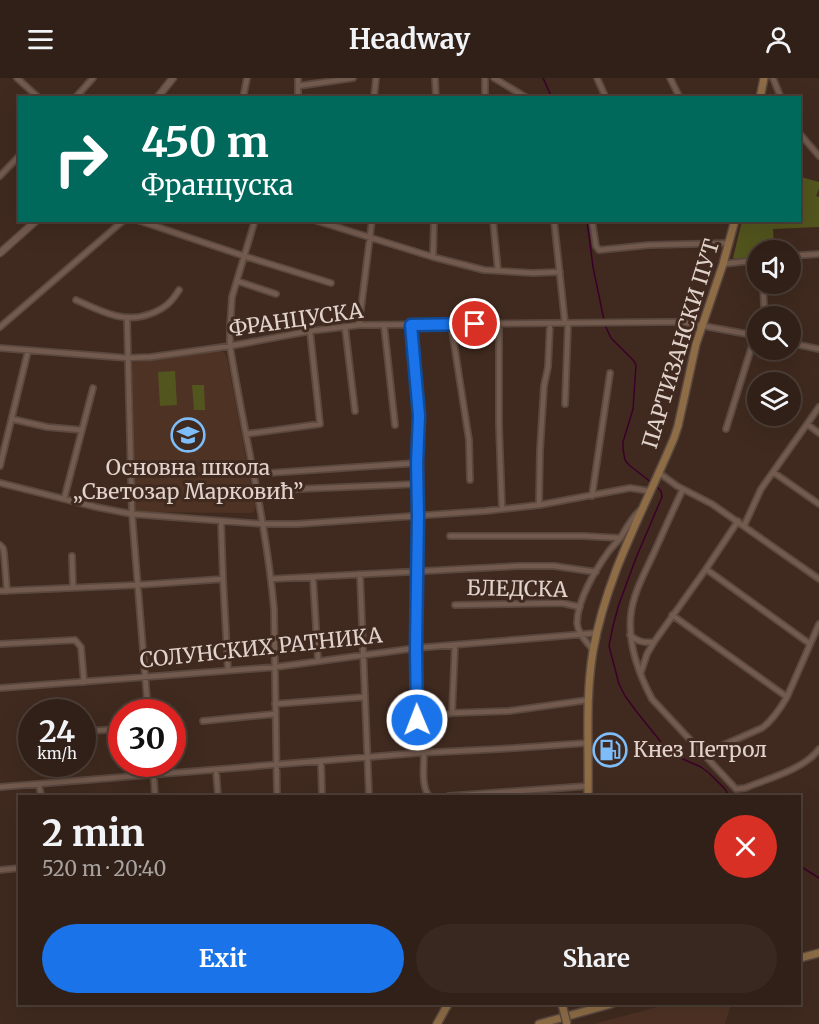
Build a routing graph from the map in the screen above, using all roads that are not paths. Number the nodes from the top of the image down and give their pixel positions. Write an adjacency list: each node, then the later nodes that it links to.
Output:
1 (17, 78): 16 (street)
2 (93, 78): 17 (street)
3 (173, 78): 18 (street)
4 (247, 78): 19 (street)
5 (298, 78): 15 (street)
6 (353, 78): 15 (street)
7 (376, 78): 21 (street)
8 (435, 78): 22 (street)
9 (485, 78): 23 (street)
10 (494, 78): 24 (street)
11 (597, 78): 25 (street)
12 (670, 78): 26 (street)
13 (764, 78): 27 (main road)
14 (773, 78): 28 (street)
15 (298, 86): 20 (street)
16 (37, 96)
17 (77, 96)
18 (159, 96)
19 (243, 96)
20 (298, 96)
21 (374, 96)
22 (436, 96)
23 (485, 96)
24 (523, 96)
25 (605, 96)
26 (679, 96)
27 (760, 96)
28 (780, 96)
29 (801, 135): 30 (street)
30 (819, 156)
31 (18, 158): 32 (street)
32 (0, 176)
33 (35, 222): 46 (street)
34 (122, 222): 71 (street)
35 (143, 222): 49 (street)
36 (254, 222): 49 (street)
37 (320, 222): 44 (street)
38 (372, 222): 44 (street)
39 (434, 222): 50 (street)
40 (493, 222): 53 (street)
41 (554, 222): 54 (street)
42 (592, 222): 45 (street)
43 (734, 222): 45 (main road, ПАРТИЗАНСКИ ПУТ)
44 (371, 238): 50 (street); 67 (street)
45 (729, 243): 52 (main road, ПАРТИЗАНСКИ ПУТ)
46 (0, 252)
47 (819, 254): 48 (street)
48 (801, 255)
49 (244, 256): 55 (street); 56 (street)
50 (433, 257): 53 (street)
51 (747, 261): 52 (street)
52 (723, 264): 70 (main road, ПАРТИЗАНСКИ ПУТ)
53 (498, 271): 54 (street)
54 (560, 272): 64 (street)
55 (237, 281): 58 (street); 76 (street)
56 (331, 283)
57 (178, 290): 62 (street)
58 (276, 294)
59 (763, 294): 61 (street)
60 (76, 300): 62 (street)
61 (764, 305)
62 (128, 319): 80 (street)
63 (550, 323): 64 (street, ФРАНЦУСКА); 66 (street, ФРАНЦУСКА); 108 (street)
64 (567, 323): 70 (street, ФРАНЦУСКА); 84 (street)
65 (451, 324): 66 (street, ФРАНЦУСКА); 69 (street, ФРАНЦУСКА); 99 (street)
66 (499, 324): 109 (street)
67 (359, 325): 68 (street, ФРАНЦУСКА); 72 (street, ФРАНЦУСКА)
68 (384, 325): 69 (street, ФРАНЦУСКА); 89 (street)
69 (411, 325): 94 (street)
70 (701, 326): 74 (street); 97 (main road, ПАРТИЗАНСКИ ПУТ)
71 (0, 327)
72 (345, 327): 73 (street, ФРАНЦУСКА); 86 (street)
73 (310, 331): 76 (street, ФРАНЦУСКА); 93 (street)
74 (747, 334)
75 (801, 345): 78 (street)
76 (230, 346): 80 (street, ФРАНЦУСКА); 93 (street)
77 (0, 348): 79 (street, ФРАНЦУСКА)
78 (819, 349)
79 (28, 351): 80 (street, ФРАНЦУСКА); 87 (street)
80 (128, 358): 111 (street)
81 (748, 360): 90 (street)
82 (610, 373): 105 (street)
83 (93, 388): 91 (street)
84 (565, 404)
85 (819, 406): 88 (street)
86 (355, 411)
87 (12, 419): 91 (street); 95 (street)
88 (807, 424): 92 (street); 96 (street)
89 (395, 425)
90 (726, 429)
91 (82, 430): 106 (street)
92 (819, 433)
93 (246, 434): 98 (street)
94 (417, 463): 98 (street); 101 (street)
95 (0, 466)
96 (773, 472): 107 (street); 116 (street)
97 (657, 473): 102 (main road, ПАРТИЗАНСКИ ПУТ); 103 (street)
98 (254, 474): 104 (street)
99 (470, 480)
100 (0, 483): 106 (street)
101 (417, 484): 104 (street); 112 (street)
102 (651, 488): 105 (street); 110 (main road, ПАРТИЗАНСКИ ПУТ)
103 (683, 489): 114 (street); 139 (street)
104 (257, 493): 115 (street)
105 (592, 496): 108 (street)
106 (64, 499): 111 (street)
107 (819, 504)
108 (539, 505): 109 (street)
109 (502, 509): 112 (street)
110 (641, 509): 118 (street, ПАРТИЗАНСКИ ПУТ); 137 (main road, ПАРТИЗАНСКИ ПУТ)
111 (132, 514): 113 (street); 129 (street)
112 (418, 516): 115 (street); 122 (street)
113 (221, 521): 115 (street); 126 (street)
114 (738, 521): 116 (street); 121 (street)
115 (263, 524): 127 (street)
116 (744, 526): 128 (street)
117 (450, 536): 118 (street)
118 (620, 538): 123 (street, ПАРТИЗАНСКИ ПУТ)
119 (0, 545): 132 (street)
120 (72, 556): 130 (street)
121 (706, 569): 135 (street); 142 (street)
122 (416, 571): 123 (street); 124 (street); 144 (street)
123 (596, 572): 134 (street, ПАРТИЗАНСКИ ПУТ)
124 (360, 574): 125 (street); 146 (street)
125 (313, 578): 127 (street); 147 (street)
126 (223, 579): 129 (street); 149 (street)
127 (271, 579): 148 (street)
128 (819, 579)
129 (137, 585): 130 (street); 151 (street)
130 (72, 588): 132 (street)
131 (0, 591): 132 (street)
132 (7, 591)
133 (455, 605): 134 (street, БЛЕДСКА)
134 (580, 607): 138 (street, ПАРТИЗАНСКИ ПУТ)
135 (672, 615): 140 (street); 155 (street)
136 (819, 624): 142 (street)
137 (597, 633): 138 (street, СОЛУНСКИХ РАТНИКА); 145 (main road, ПАРТИЗАНСКИ ПУТ)
138 (581, 634): 143 (street, СОЛУНСКИХ РАТНИКА); 145 (street)
139 (630, 635): 140 (street); 150 (street)
140 (654, 642): 150 (street)
141 (0, 644): 152 (street)
142 (810, 644): 155 (street)
143 (455, 645): 144 (street, СОЛУНСКИХ РАТНИКА); 159 (street)
144 (416, 648): 146 (street, СОЛУНСКИХ РАТНИКА); 161 (street)
145 (593, 651): 157 (main road, ПАРТИЗАНСКИ ПУТ)
146 (363, 654): 147 (street, СОЛУНСКИХ РАТНИКА); 154 (street)
147 (318, 660): 148 (street, СОЛУНСКИХ РАТНИКА)
148 (276, 666): 149 (street, СОЛУНСКИХ РАТНИКА); 158 (street)
149 (228, 670): 151 (street, СОЛУНСКИХ РАТНИКА)
150 (640, 673): 166 (street)
151 (145, 678): 152 (street, СОЛУНСКИХ РАТНИКА); 156 (street)
152 (84, 682): 153 (street, СОЛУНСКИХ РАТНИКА)
153 (0, 688)
154 (364, 697): 158 (street); 167 (street)
155 (787, 697): 166 (street)
156 (147, 699)
157 (588, 700): 159 (street); 163 (main road, ПАРТИЗАНСКИ ПУТ)
158 (275, 704): 160 (street)
159 (452, 713): 161 (street)
160 (275, 714): 162 (street); 169 (street)
161 (417, 720): 165 (street)
162 (203, 721)
163 (587, 743): 165 (street); 175 (main road, ПАРТИЗАНСКИ ПУТ)
164 (819, 749): 166 (street)
165 (421, 753): 167 (street); 183 (street)
166 (703, 754)
167 (367, 758): 168 (street); 182 (street)
168 (321, 761): 169 (street); 181 (street)
169 (276, 766): 170 (street); 180 (street)
170 (216, 770): 171 (street); 179 (street)
171 (186, 773)
172 (140, 777): 174 (street)
173 (154, 777): 178 (street)
174 (39, 784): 176 (street); 177 (street)
175 (588, 786): 184 (street); 185 (main road, ПАРТИЗАНСКИ ПУТ)
176 (0, 787)
177 (41, 795)
178 (155, 795)
179 (218, 795)
180 (277, 795)
181 (322, 795)
182 (369, 795)
183 (428, 795)
184 (463, 795)
185 (588, 795)
186 (18, 868): 187 (street)
187 (0, 870)
188 (819, 953): 189 (main road)
189 (801, 958)
190 (447, 1005): 194 (main road)
191 (562, 1005): 196 (main road, bridge)
192 (608, 1005): 193 (main road)
193 (548, 1023): 195 (main road)
194 (437, 1024)
195 (539, 1024)
196 (567, 1024)

